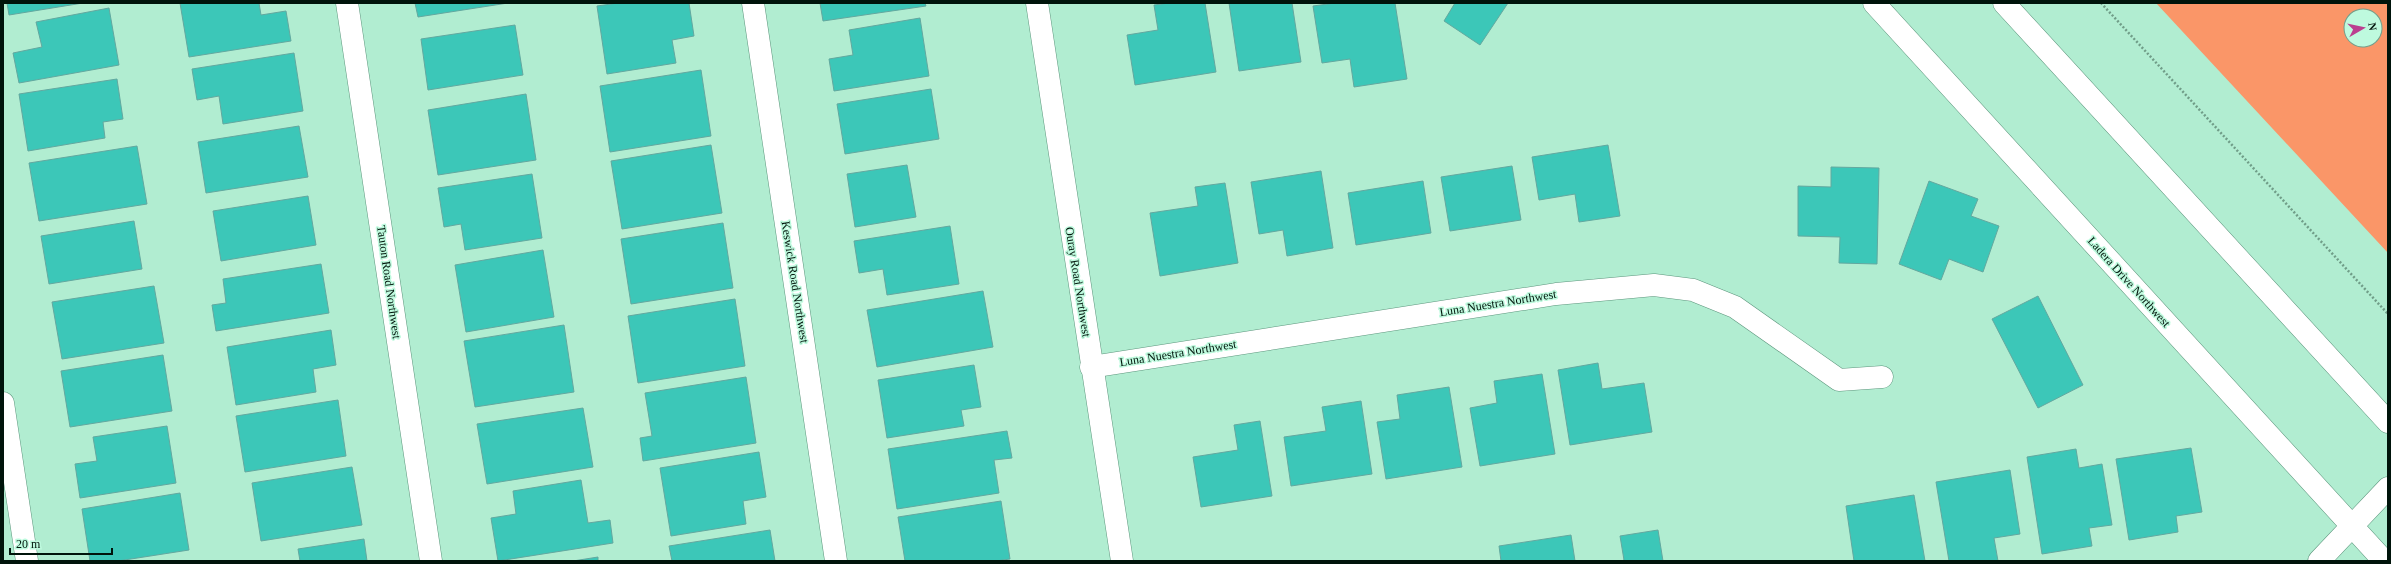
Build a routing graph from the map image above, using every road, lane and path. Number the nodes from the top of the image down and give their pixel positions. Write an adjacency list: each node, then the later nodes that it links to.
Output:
1 (347, 3): 15 (street, Tauton Road Northwest)
2 (753, 3): 16 (street, Keswick Road Northwest)
3 (1036, 3): 8 (street, Ouray Road Northwest)
4 (1874, 3): 13 (street, Ladera Drive Northwest)
5 (2004, 3): 11 (street)
6 (2101, 3): 7 (path)
7 (2388, 314)
8 (1091, 367): 9 (street, Luna Nuestra Northwest); 17 (street, Ouray Road Northwest)
9 (1882, 377)
10 (3, 403): 14 (street)
11 (2388, 422)
12 (2388, 488): 13 (street)
13 (2352, 526): 18 (street); 19 (street, Ladera Drive Northwest)
14 (27, 561)
15 (430, 561)
16 (836, 561)
17 (1122, 561)
18 (2319, 561)
19 (2384, 561)

